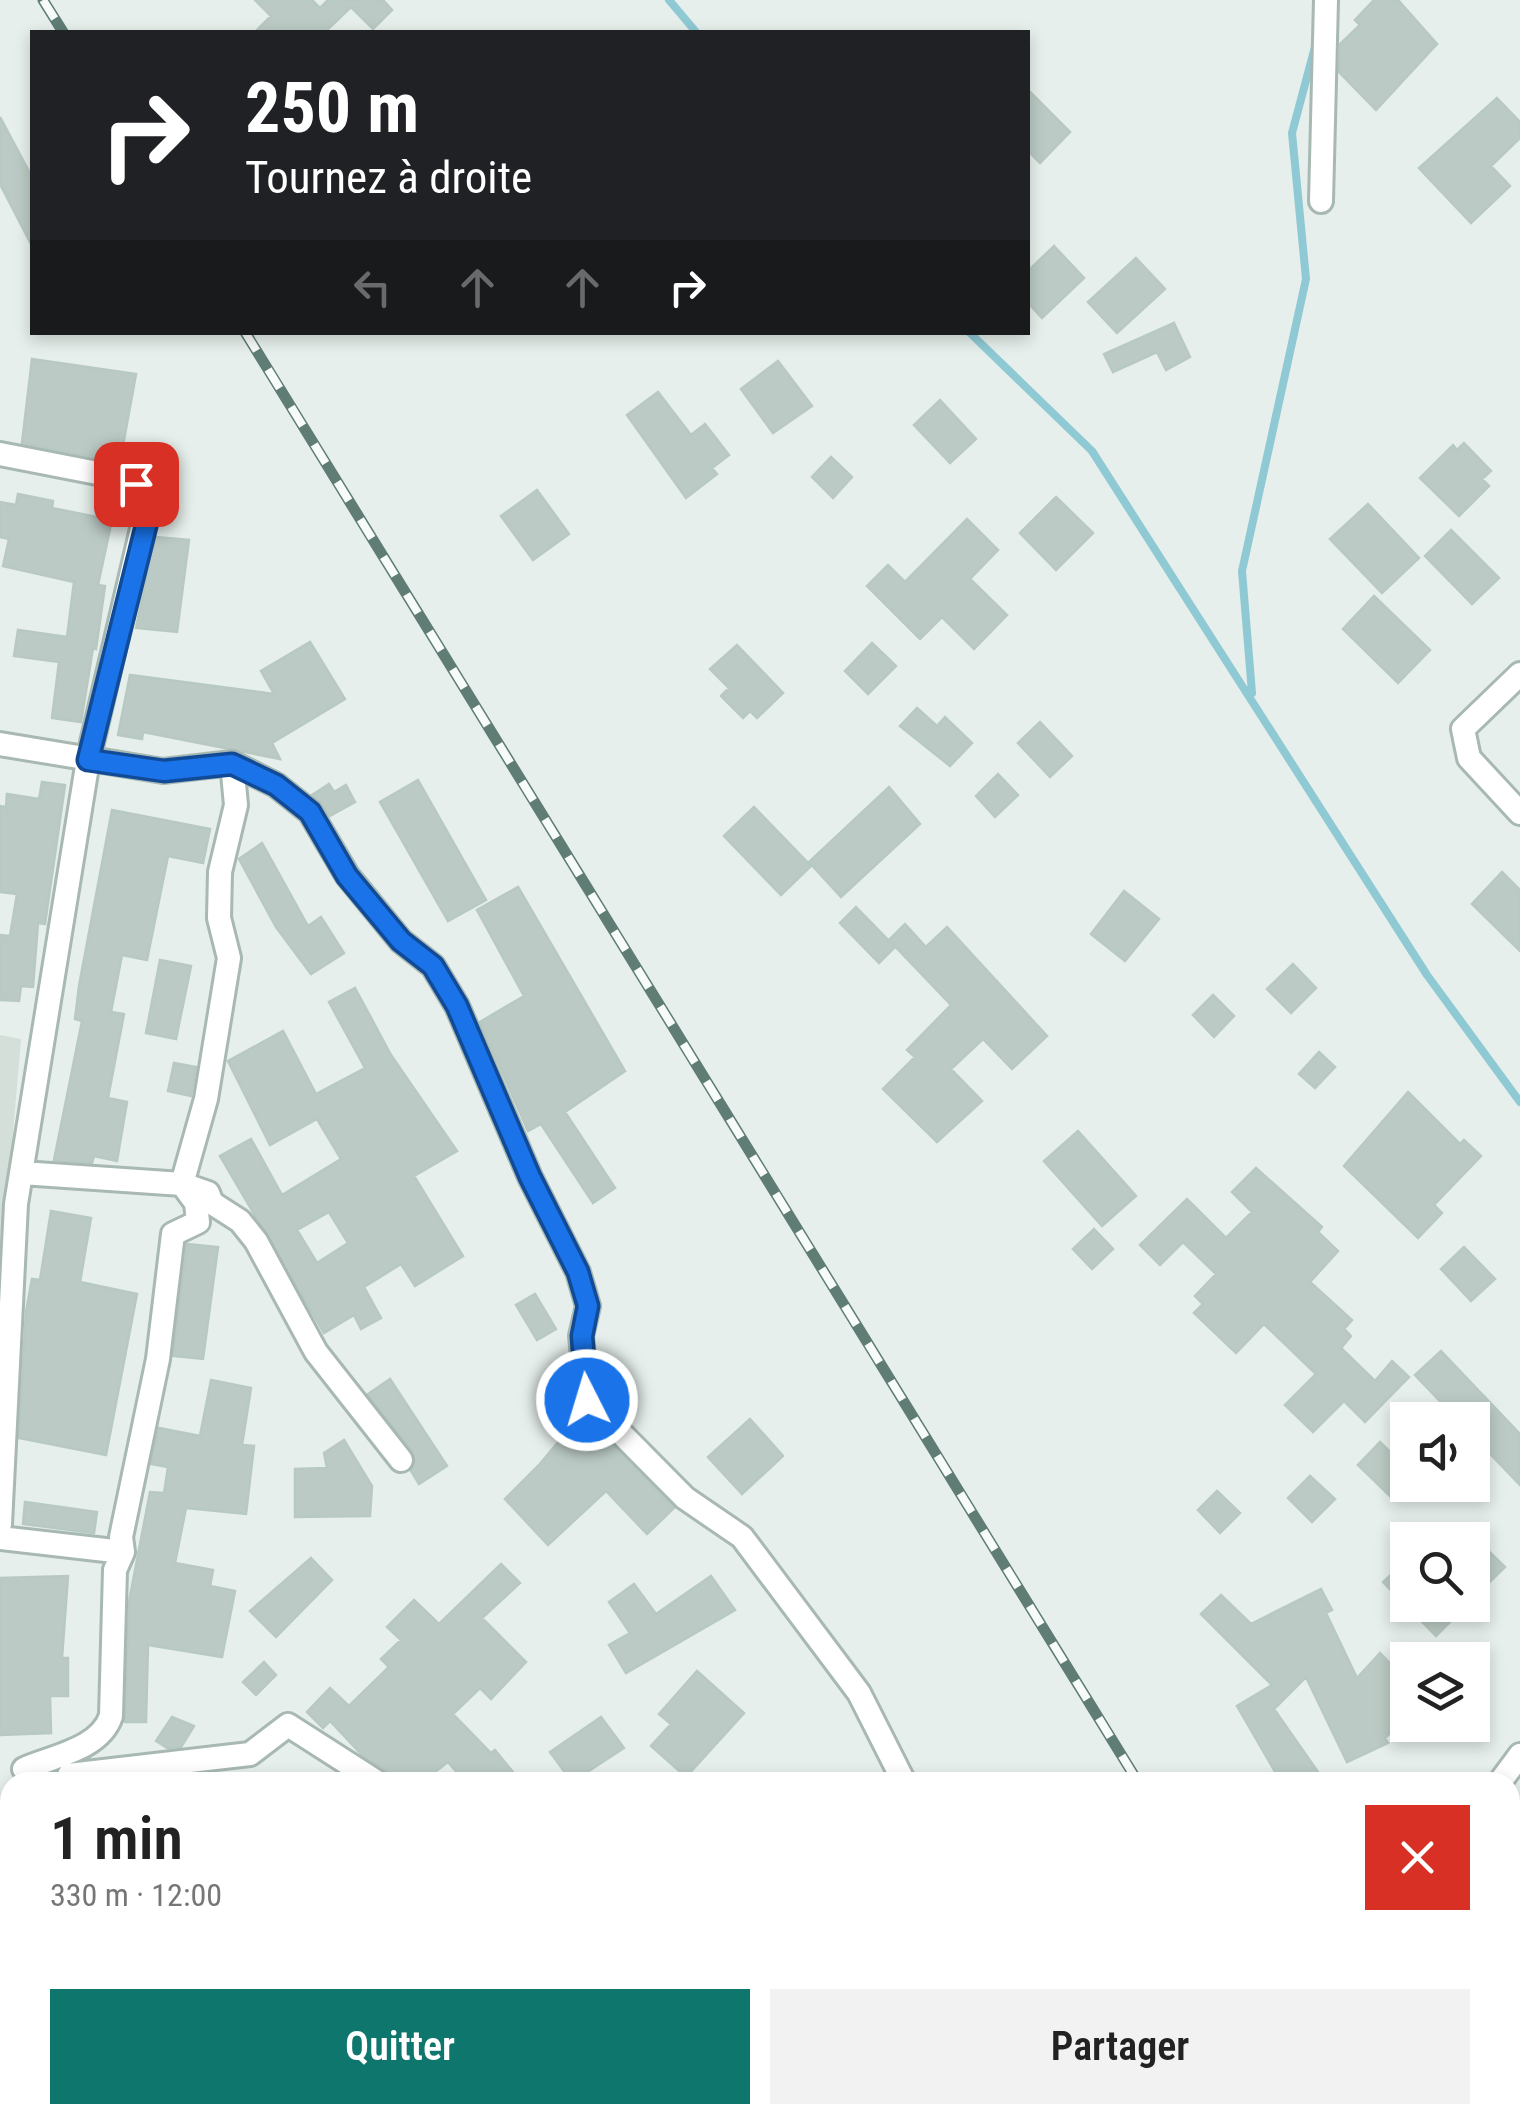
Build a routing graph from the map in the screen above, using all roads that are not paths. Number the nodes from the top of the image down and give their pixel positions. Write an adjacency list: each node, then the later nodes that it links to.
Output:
1 (1326, 0): 2 (street)
2 (1321, 201)
3 (0, 454): 6 (street)
4 (1520, 674): 8 (street)
5 (0, 744): 6 (street)
6 (88, 760): 7 (street); 9 (street)
7 (232, 764): 10 (street); 20 (street)
8 (1520, 814)
9 (22, 1173): 10 (street); 12 (street)
10 (182, 1184): 11 (street); 14 (street)
11 (401, 1460)
12 (0, 1524)
13 (0, 1538): 14 (street)
14 (123, 1552): 16 (street)
15 (0, 1768): 16 (street)
16 (24, 1768): 17 (street)
17 (40, 1772)
18 (119, 1772): 19 (street)
19 (361, 1772)
20 (899, 1772)

